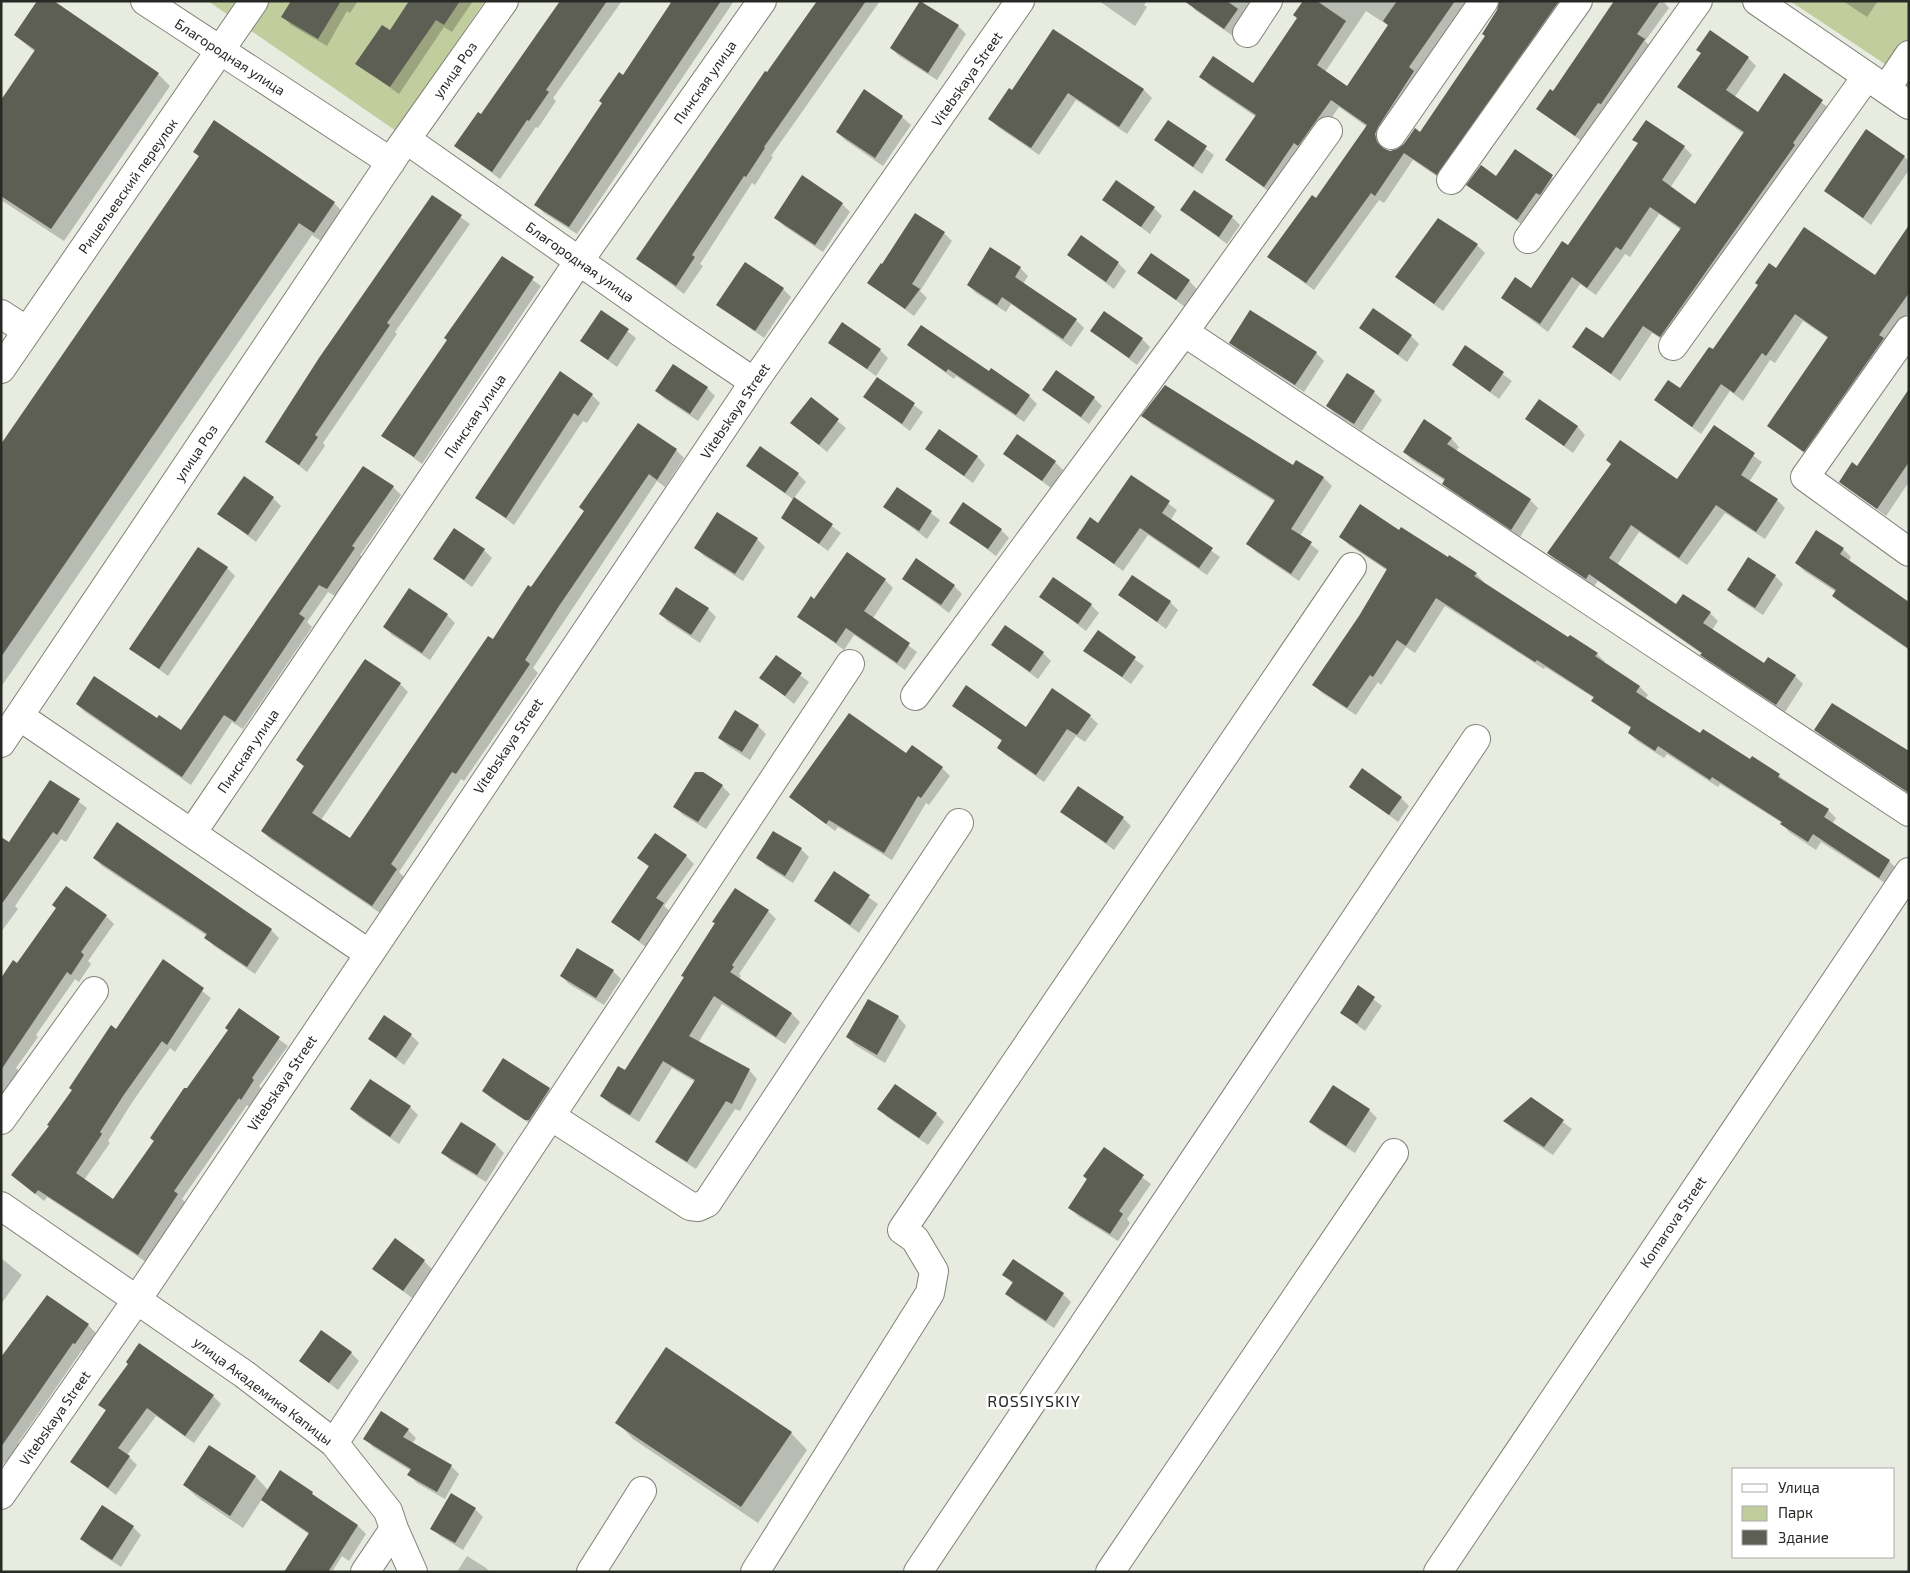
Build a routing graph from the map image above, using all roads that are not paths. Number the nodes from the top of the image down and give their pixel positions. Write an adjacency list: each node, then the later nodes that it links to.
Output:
1 (145, 1): 12 (street, Благородная улица)
2 (254, 1): 12 (street, Ришельевский переулок)
3 (504, 1): 18 (street, улица Роз)
4 (762, 1): 22 (street, Пинская улица)
5 (1020, 1): 29 (street, Vitebskaya Street)
6 (1268, 1): 11 (street)
7 (1484, 1): 17 (street)
8 (1578, 1): 20 (street)
9 (1698, 1): 21 (street)
10 (1757, 1): 14 (street)
11 (1247, 33)
12 (221, 52): 19 (street, Благородная улица); 25 (street, Ришельевский переулок)
13 (1909, 55): 14 (street)
14 (1876, 82): 15 (street); 27 (street)
15 (1909, 105)
16 (1328, 131): 26 (street)
17 (1391, 136)
18 (406, 140): 19 (street, улица Роз); 22 (street, Благородная улица)
19 (391, 162): 34 (street, улица Роз)
20 (1451, 180)
21 (1528, 239)
22 (579, 261): 29 (street, Благородная улица); 39 (street, Пинская улица)
23 (1, 314): 25 (street)
24 (1909, 330): 30 (street)
25 (27, 331): 28 (street, Ришельевский переулок)
26 (1184, 332): 33 (street); 37 (street)
27 (1673, 346)
28 (1, 369)
29 (754, 382): 41 (street, Vitebskaya Street)
30 (1909, 552)
31 (1352, 567): 55 (street)
32 (850, 664): 43 (street)
33 (915, 696)
34 (19, 716): 36 (street, улица Роз); 39 (street)
35 (1476, 740): 56 (street)
36 (1, 743)
37 (1909, 812)
38 (959, 823): 43 (street)
39 (192, 833): 41 (street)
40 (1909, 872): 58 (street, Komarova Street)
41 (368, 953): 47 (street, Vitebskaya Street)
42 (94, 991): 44 (street)
43 (552, 1116): 48 (street)
44 (1, 1120)
45 (1394, 1153): 57 (street)
46 (1, 1206): 47 (street, улица Академика Капицы)
47 (136, 1301): 48 (street, улица Академика Капицы); 50 (street, Vitebskaya Street)
48 (334, 1443): 51 (street, улица Академика Капицы)
49 (642, 1491): 54 (street)
50 (1, 1495)
51 (394, 1529): 52 (street); 53 (street, улица Академика Капицы)
52 (365, 1572)
53 (413, 1572)
54 (591, 1572)
55 (755, 1572)
56 (918, 1572)
57 (1110, 1572)
58 (1438, 1572)

